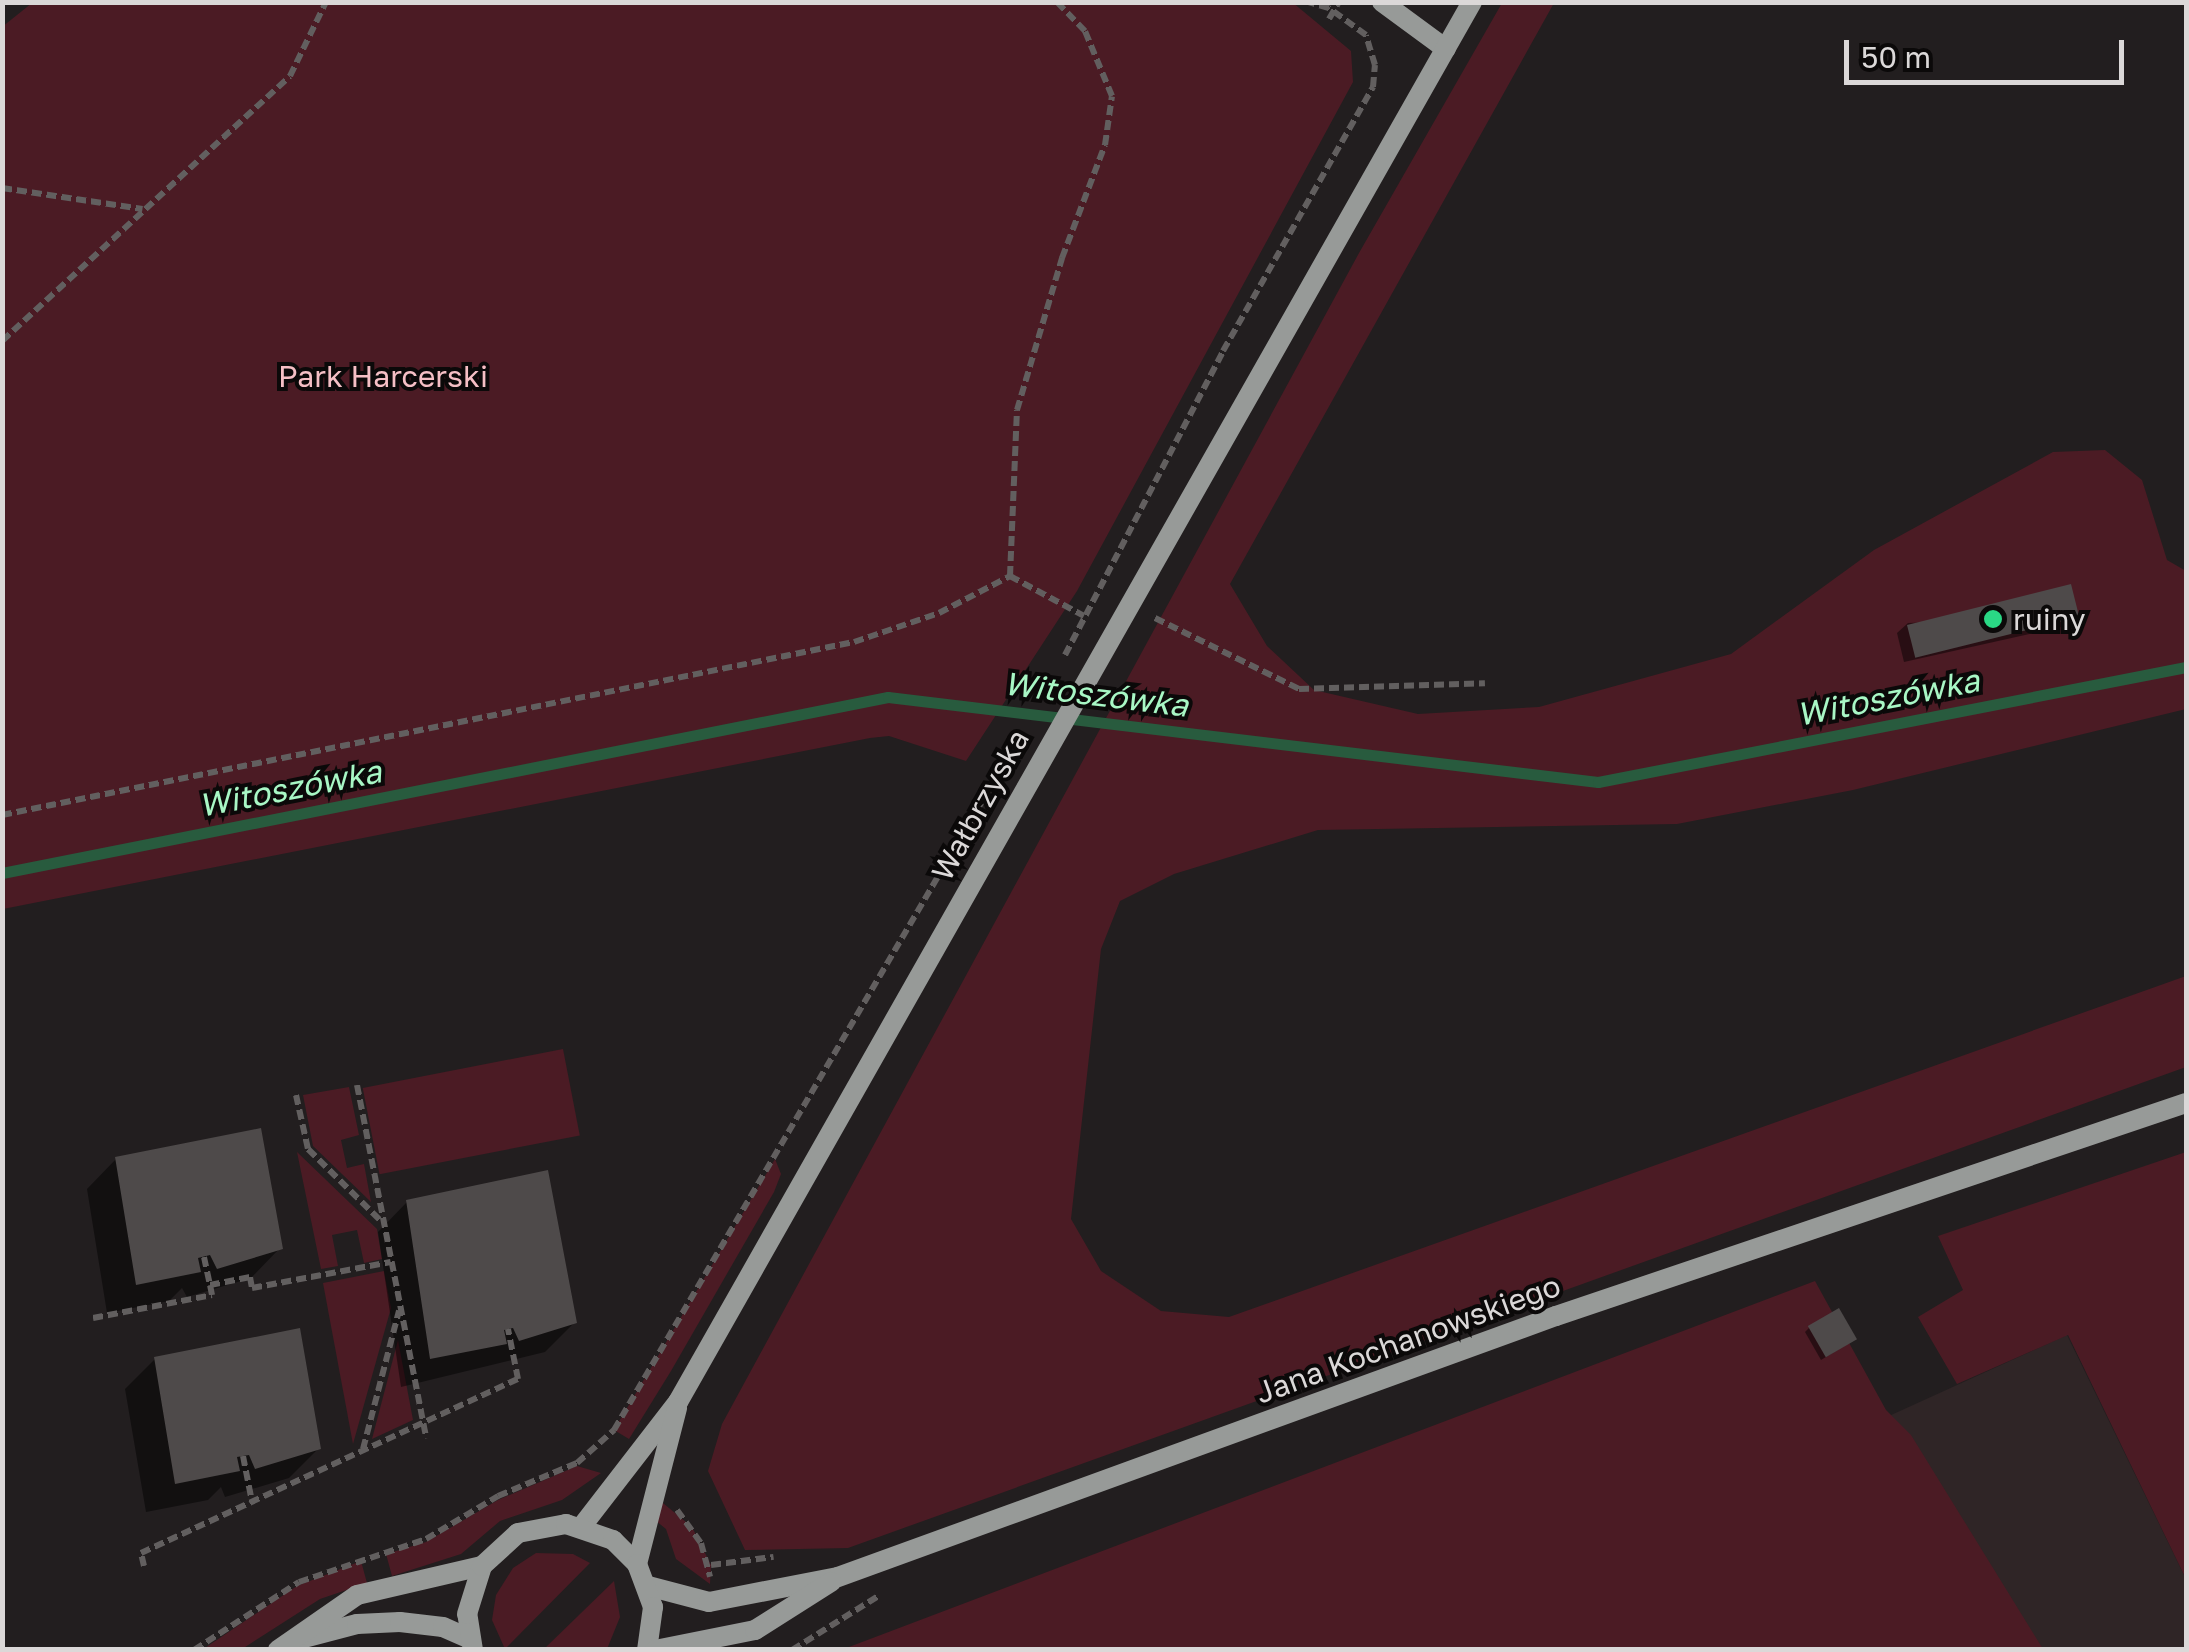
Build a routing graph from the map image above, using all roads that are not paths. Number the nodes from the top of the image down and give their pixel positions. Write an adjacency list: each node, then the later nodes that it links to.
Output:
1 (1382, 2): 3 (main road)
2 (1472, 2): 3 (main road, Wałbrzyska)
3 (1446, 49): 5 (main road, Wałbrzyska)
4 (2186, 1103): 9 (main road, Jana Kochanowskiego)
5 (678, 1402): 6 (main road, Wałbrzyska); 7 (main road)
6 (582, 1526): 7 (main road); 8 (main road)
7 (637, 1564): 10 (main road)
8 (482, 1566): 11 (main road); 12 (main road)
9 (838, 1577): 10 (main road, Jana Kochanowskiego); 14 (main road)
10 (648, 1586): 13 (main road)
11 (471, 1644): 12 (main road)
12 (284, 1646)
13 (647, 1650)
14 (655, 1650)

